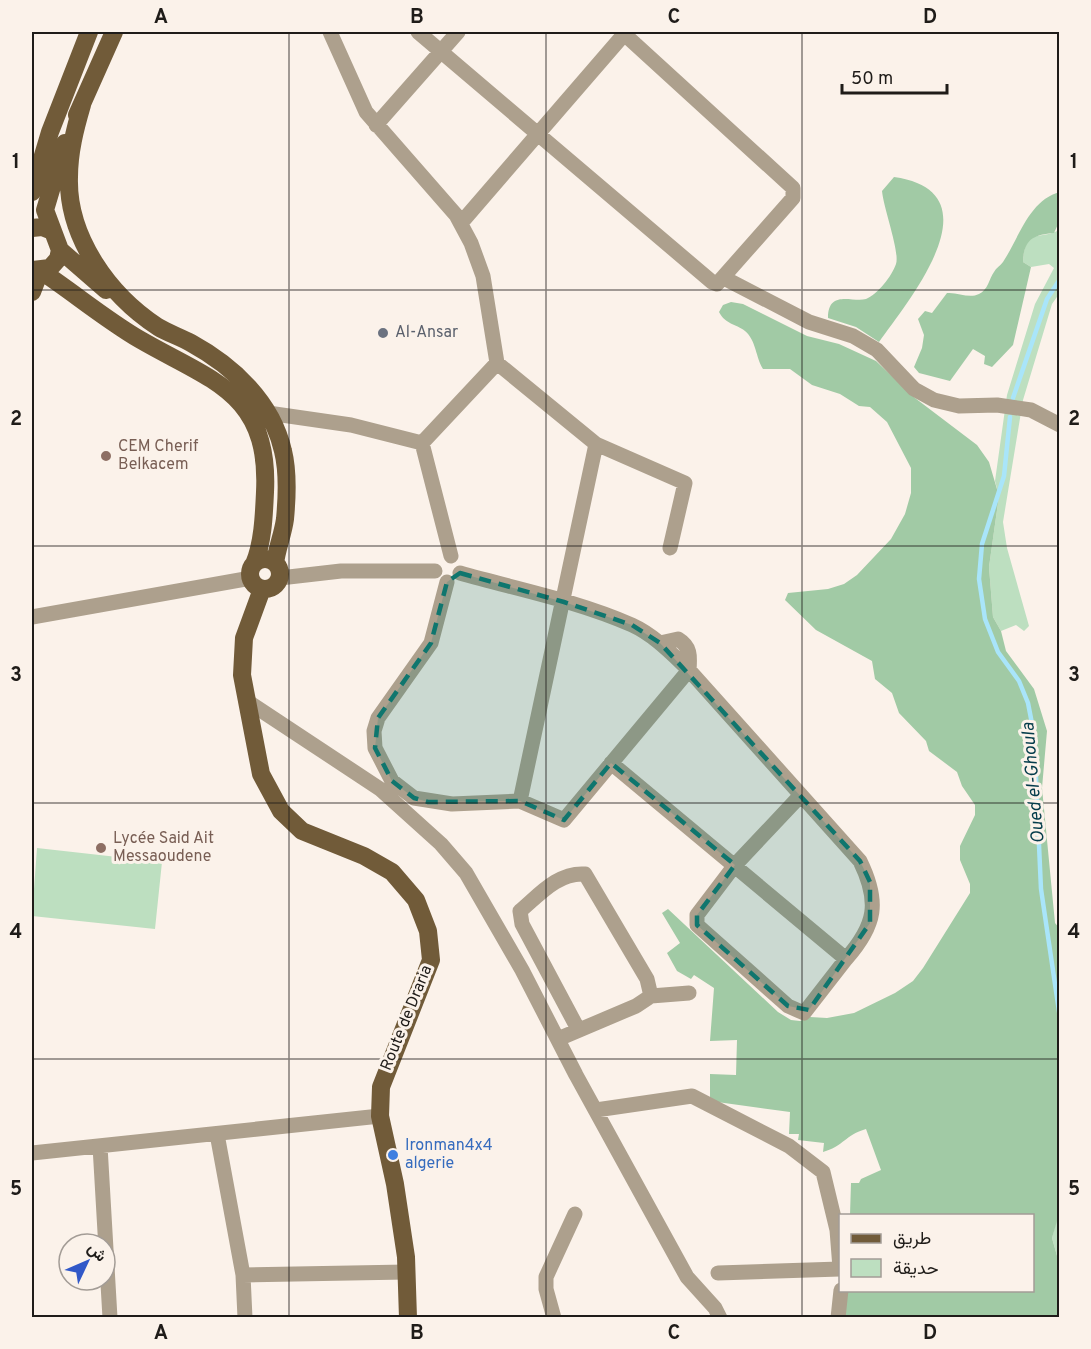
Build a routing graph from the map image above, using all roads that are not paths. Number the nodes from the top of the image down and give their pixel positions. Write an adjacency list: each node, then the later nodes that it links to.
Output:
1 (89, 32): 11 (main road)
2 (114, 32): 8 (main road)
3 (330, 32): 9 (street)
4 (418, 32): 7 (street)
5 (458, 32): 7 (street)
6 (624, 32): 10 (street); 17 (street)
7 (441, 51): 9 (street); 10 (street)
8 (82, 105): 14 (main road); 19 (main road)
9 (376, 125): 12 (street)
10 (539, 136): 12 (street); 17 (street)
11 (32, 192)
12 (461, 223): 20 (street)
13 (32, 228): 14 (main road)
14 (52, 231): 15 (main road)
15 (60, 250): 16 (main road); 19 (main road)
16 (38, 271): 18 (main road); 29 (main road, Route de Draria)
17 (724, 278): 22 (street)
18 (32, 292)
19 (159, 327): 21 (main road)
20 (497, 363): 23 (street); 24 (street)
21 (268, 413): 23 (street); 27 (main road)
22 (1059, 424)
23 (423, 443): 26 (street)
24 (596, 444): 25 (street); 31 (street)
25 (670, 548)
26 (451, 556): 28 (street); 30 (street)
27 (278, 570): 28 (street); 29 (main road); 29 (main road)
28 (435, 571): 30 (street)
29 (256, 577): 32 (street); 34 (main road, Route de Draria)
30 (454, 577): 31 (street); 37 (street)
31 (564, 602): 33 (street); 37 (street)
32 (32, 617)
33 (689, 670): 35 (street); 36 (street)
34 (250, 703): 43 (street); 45 (main road, Route de Draria)
35 (611, 764): 37 (street); 38 (street)
36 (800, 796): 38 (street); 39 (street)
37 (520, 801)
38 (735, 865): 39 (street); 39 (street)
39 (846, 959)
40 (689, 993): 41 (street)
41 (651, 996): 42 (street); 42 (street)
42 (578, 1029): 43 (street)
43 (558, 1039): 44 (street)
44 (596, 1110): 50 (street); 60 (street)
45 (380, 1116): 46 (street); 52 (main road, Route de Draria)
46 (217, 1134): 47 (street); 54 (street)
47 (100, 1146): 48 (street); 56 (street)
48 (32, 1153)
49 (574, 1214): 59 (street)
50 (839, 1255)
51 (839, 1268): 53 (street)
52 (406, 1272): 54 (street); 58 (main road, Route de Draria)
53 (718, 1274)
54 (243, 1275): 57 (street)
55 (841, 1292): 61 (street)
56 (110, 1317)
57 (245, 1317)
58 (408, 1317)
59 (554, 1317)
60 (720, 1317)
61 (838, 1317)

